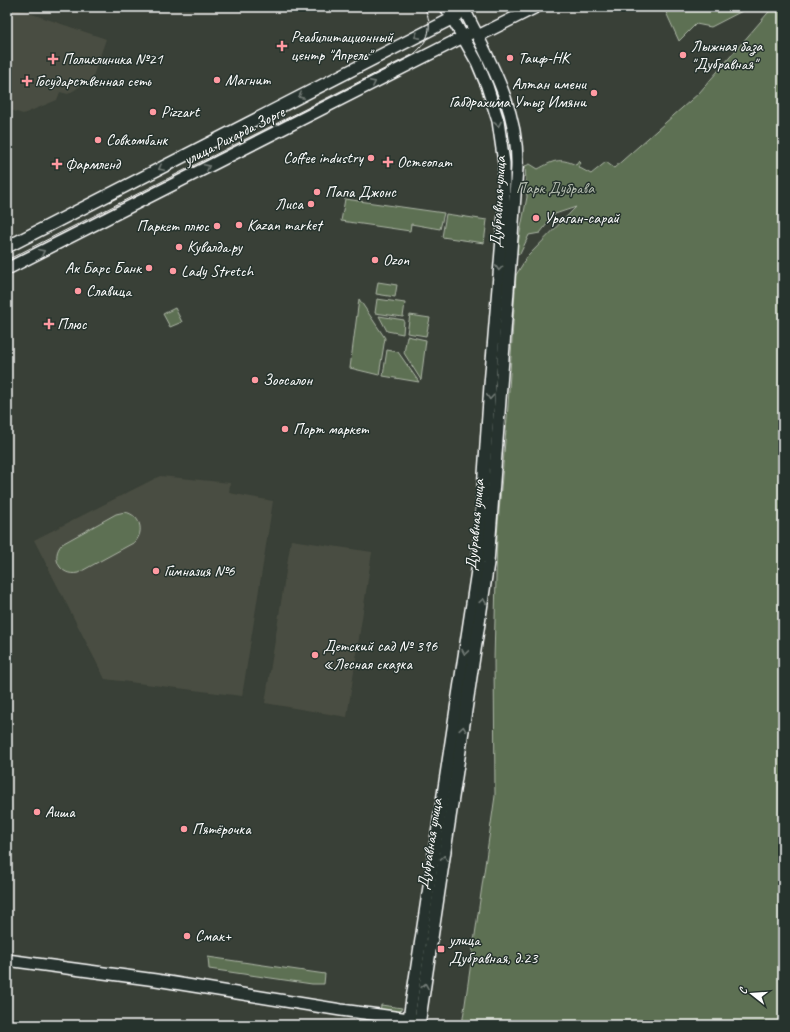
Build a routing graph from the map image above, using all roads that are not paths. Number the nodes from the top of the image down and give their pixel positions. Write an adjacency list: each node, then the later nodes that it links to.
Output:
1 (446, 7): 4 (street, Дубравная улица)
2 (536, 7): 5 (street, улица Рихарда Зорге)
3 (464, 10): 4 (street, улица Рихарда Зорге); 5 (street, Дубравная улица)
4 (452, 19): 6 (street, Дубравная улица); 7 (street, улица Рихарда Зорге, one-way to 7)
5 (476, 33): 6 (street, улица Рихарда Зорге); 10 (street, Дубравная улица, one-way to 5)
6 (463, 37): 8 (street, улица Рихарда Зорге, one-way to 6); 10 (street, Дубравная улица, one-way to 10)
7 (7, 246)
8 (7, 269)
9 (7, 960): 10 (street)
10 (414, 1022)

